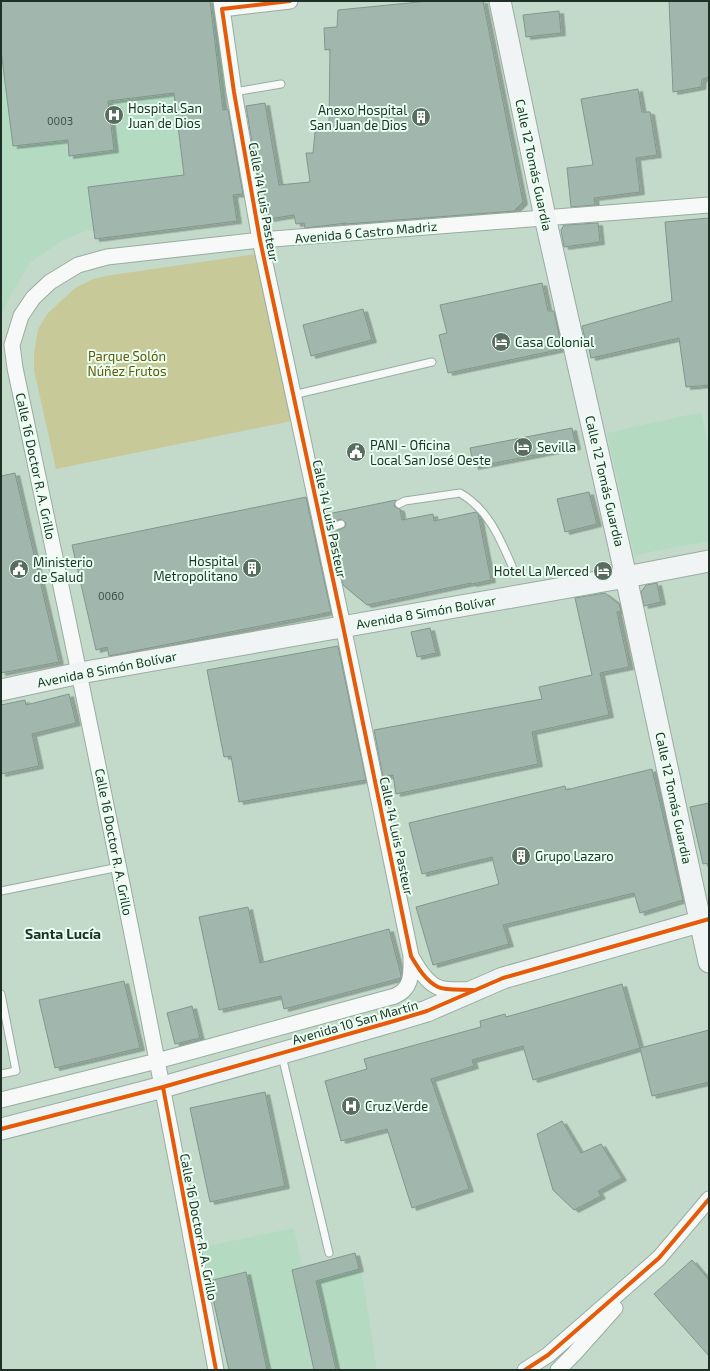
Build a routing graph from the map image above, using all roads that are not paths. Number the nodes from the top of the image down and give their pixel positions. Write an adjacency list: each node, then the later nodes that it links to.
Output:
1 (290, 1): 3 (street)
2 (500, 1): 7 (street, Calle 12 Tomás Guardia)
3 (221, 5): 5 (street, Calle 14 Luis Pasteur)
4 (281, 84): 5 (lane)
5 (234, 92): 8 (street, Calle 14 Luis Pasteur)
6 (709, 205): 7 (street, Avenida 6 Castro Madriz)
7 (545, 217): 8 (street, Avenida 6 Castro Madriz); 17 (street, Calle 12 Tomás Guardia)
8 (260, 240): 9 (street, Avenida 6 Castro Madriz); 11 (street, Calle 14 Luis Pasteur)
9 (21, 316): 19 (street, Calle 16 Doctor R. A. Grillo)
10 (432, 362): 11 (lane)
11 (293, 395): 14 (street, Calle 14 Luis Pasteur)
12 (399, 504): 16 (lane)
13 (341, 524): 14 (lane)
14 (322, 531): 18 (street, Calle 14 Luis Pasteur)
15 (709, 561): 17 (street, Avenida 8 Simón Bolívar)
16 (512, 566)
17 (626, 577): 18 (street, Avenida 8 Simón Bolívar); 23 (street, Calle 12 Tomás Guardia)
18 (343, 626): 19 (street, Avenida 8 Simón Bolívar); 24 (street, Calle 14 Luis Pasteur)
19 (80, 673): 20 (street, Avenida 8 Simón Bolívar); 21 (street, Calle 16 Doctor R. A. Grillo)
20 (1, 690)
21 (119, 867): 22 (lane); 29 (street, Calle 16 Doctor R. A. Grillo)
22 (1, 891)
23 (705, 920): 25 (street, Calle 12 Tomás Guardia); 26 (street, Avenida 10 San Martín)
24 (411, 956): 26 (street, Calle 14 Luis Pasteur); 29 (street, Avenida 10 San Martín)
25 (709, 962)
26 (473, 990): 28 (street, Avenida 10 San Martín)
27 (1, 994): 30 (lane)
28 (282, 1054): 31 (street, Avenida 10 San Martín); 35 (lane)
29 (157, 1061): 31 (street, Calle 16 Doctor R. A. Grillo); 32 (street, Avenida 10 San Martín)
30 (1, 1074)
31 (163, 1087): 33 (street, Avenida 10 San Martín); 37 (street, Calle 16 Doctor R. A. Grillo)
32 (1, 1100)
33 (1, 1129)
34 (709, 1199): 36 (street)
35 (329, 1253)
36 (659, 1258): 38 (street); 39 (street)
37 (216, 1370)
38 (525, 1370)
39 (558, 1370)

